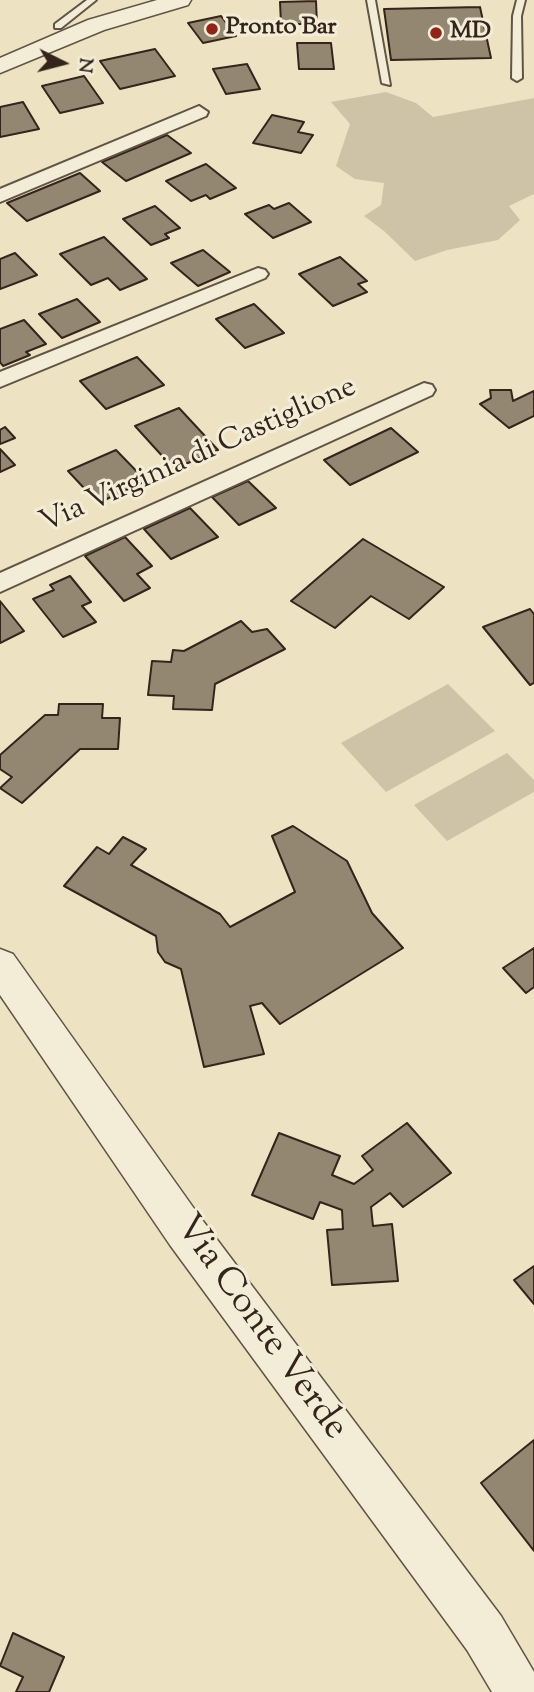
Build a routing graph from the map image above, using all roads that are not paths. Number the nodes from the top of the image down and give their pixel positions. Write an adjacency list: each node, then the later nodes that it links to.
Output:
1 (92, 0): 6 (lane)
2 (180, 0): 5 (street)
3 (371, 0): 9 (lane)
4 (521, 0): 8 (lane)
5 (144, 6): 7 (street)
6 (58, 26)
7 (0, 66)
8 (517, 78)
9 (387, 83)
10 (199, 112): 11 (street)
11 (0, 196)
12 (258, 274): 13 (street)
13 (0, 380)
14 (424, 390): 15 (street, Via Virginia di Castiglione)
15 (0, 583)
16 (0, 965): 17 (street, Via Conte Verde)
17 (519, 1692)

